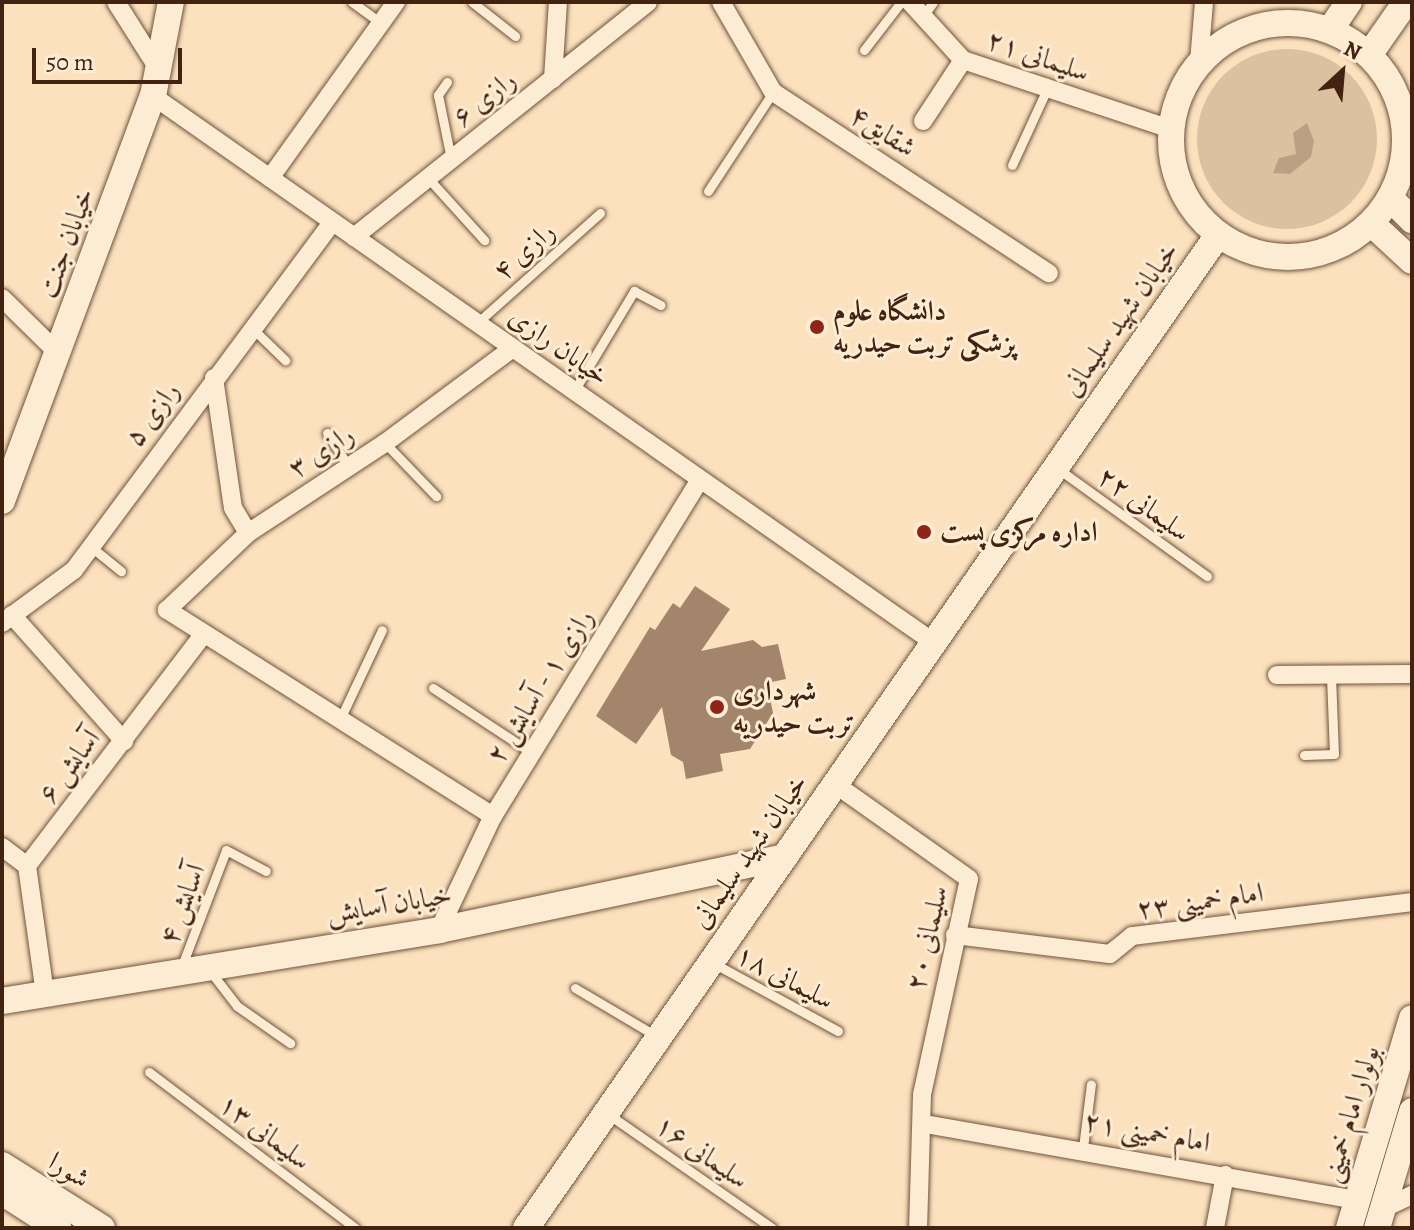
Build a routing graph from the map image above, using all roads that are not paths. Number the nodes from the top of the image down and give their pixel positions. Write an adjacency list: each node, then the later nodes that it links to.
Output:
1 (116, 2): 24 (street)
2 (171, 2): 24 (main road, خیابان جنت)
3 (352, 2): 15 (lane)
4 (396, 2): 15 (street)
5 (472, 2): 17 (lane)
6 (558, 2): 22 (street)
7 (648, 2): 22 (street, رازی ۶)
8 (721, 2): 26 (street, شقایق۴)
9 (901, 2): 18 (lane)
10 (910, 2): 14 (street, سلیمانی ۲۱)
11 (1204, 2): 21 (street)
12 (1349, 2): 16 (main road)
13 (1407, 6): 19 (main road)
14 (928, 9): 20 (street, سلیمانی ۲۱)
15 (380, 22): 31 (street)
16 (1330, 30): 19 (main road); 21 (main road)
17 (515, 36)
18 (864, 50)
19 (1369, 55): 34 (main road)
20 (963, 60): 25 (street, سلیمانی ۲۱); 27 (street)
21 (1199, 62): 28 (main road)
22 (553, 79): 29 (street, رازی ۶)
23 (447, 82): 29 (lane)
24 (156, 83): 31 (street, خیابان رازی); 49 (main road, خیابان جنت)
25 (1047, 89): 28 (street, سلیمانی ۲۱); 30 (lane)
26 (773, 92): 33 (lane); 43 (street, شقایق۴)
27 (923, 121)
28 (1170, 129): 39 (main road)
29 (451, 159): 32 (street, رازی ۶)
30 (1012, 165)
31 (270, 178): 37 (street, خیابان رازی)
32 (428, 178): 40 (street, رازی ۶); 41 (lane)
33 (708, 191)
34 (1402, 199): 36 (main road); 38 (main road)
35 (600, 213): 46 (lane, رازی ۴)
36 (1412, 220)
37 (332, 222): 40 (street, خیابان رازی); 47 (street, رازی ۵)
38 (1372, 224): 39 (main road); 42 (main road)
39 (1218, 235): 56 (main road, خیابان شهید سلیمانی)
40 (354, 237): 46 (street, خیابان رازی)
41 (484, 240)
42 (1412, 261)
43 (1049, 273)
44 (2, 298): 49 (street)
45 (660, 305): 52 (lane)
46 (477, 323): 48 (street, خیابان رازی)
47 (251, 327): 50 (lane); 51 (street, رازی ۵)
48 (513, 348): 52 (street, خیابان رازی); 54 (street, رازی ۳)
49 (59, 354): 57 (main road, خیابان جنت)
50 (285, 360)
51 (214, 378): 61 (street); 62 (street, رازی ۵)
52 (574, 391): 58 (street, خیابان رازی)
53 (327, 433): 55 (lane)
54 (385, 443): 55 (street, رازی ۳); 59 (lane)
55 (349, 467): 61 (street, رازی ۳)
56 (1056, 467): 64 (lane, سلیمانی ۲۲); 68 (main road, خیابان شهید سلیمانی)
57 (7, 470): 60 (main road, خیابان جنت)
58 (700, 479): 68 (street, خیابان رازی); 75 (street, رازی ۱ - آسایش ۲)
59 (436, 496)
60 (2, 501)
61 (248, 533): 67 (street, رازی ۳)
62 (90, 546): 63 (lane); 65 (street, رازی ۵)
63 (121, 571)
64 (1207, 576)
65 (7, 619): 74 (street)
66 (382, 630): 73 (lane)
67 (204, 634): 73 (street); 74 (street, آسایش ۶)
68 (933, 642): 77 (main road, خیابان شهید سلیمانی)
69 (1412, 674): 71 (street)
70 (1277, 675): 71 (street)
71 (1331, 677): 76 (lane)
72 (433, 688): 75 (lane)
73 (341, 717): 78 (street)
74 (124, 741): 81 (street, آسایش ۶)
75 (532, 753): 78 (street, رازی ۱ - آسایش ۲)
76 (1304, 755)
77 (835, 784): 80 (main road, خیابان شهید سلیمانی); 85 (street, سلیمانی ۲۰)
78 (493, 816): 84 (street, رازی ۱ - آسایش ۲)
79 (2, 847): 81 (street)
80 (784, 857): 84 (main road, خیابان آسایش); 86 (main road, خیابان شهید سلیمانی)
81 (27, 866): 89 (street)
82 (266, 871): 87 (lane, آسایش ۴)
83 (1412, 902): 85 (street, امام خمینی ۲۳)
84 (439, 930): 87 (main road, خیابان آسایش)
85 (955, 935): 99 (street, سلیمانی ۲۰)
86 (711, 962): 92 (lane, سلیمانی ۱۸); 93 (main road, خیابان شهید سلیمانی)
87 (193, 969): 89 (main road, خیابان آسایش); 94 (lane)
88 (575, 988): 93 (lane)
89 (45, 994): 90 (main road, خیابان آسایش)
90 (2, 1001)
91 (1412, 1018): 105 (main road, بولوار امام خمینی)
92 (838, 1031)
93 (659, 1037): 98 (main road, خیابان شهید سلیمانی)
94 (290, 1043)
95 (149, 1072): 110 (lane, سلیمانی ۱۳)
96 (1091, 1084): 100 (lane)
97 (1412, 1111): 106 (main road, بولوار امام خمینی)
98 (606, 1113): 107 (main road, خیابان شهید سلیمانی); 111 (lane, سلیمانی ۱۶)
99 (925, 1124): 100 (street, امام خمینی ۲۱); 112 (street, سلیمانی ۲۰)
100 (1083, 1148): 102 (street, امام خمینی ۲۱)
101 (2, 1165): 109 (main road, شورا)
102 (1225, 1175): 105 (street, امام خمینی ۲۱); 113 (street)
103 (2, 1192): 108 (main road, شورا)
104 (1412, 1195): 106 (street)
105 (1358, 1200): 114 (main road, بولوار امام خمینی)
106 (1380, 1218)
107 (533, 1225)
108 (58, 1228)
109 (102, 1228)
110 (355, 1228)
111 (772, 1228)
112 (918, 1228)
113 (1215, 1228)
114 (1349, 1228)

